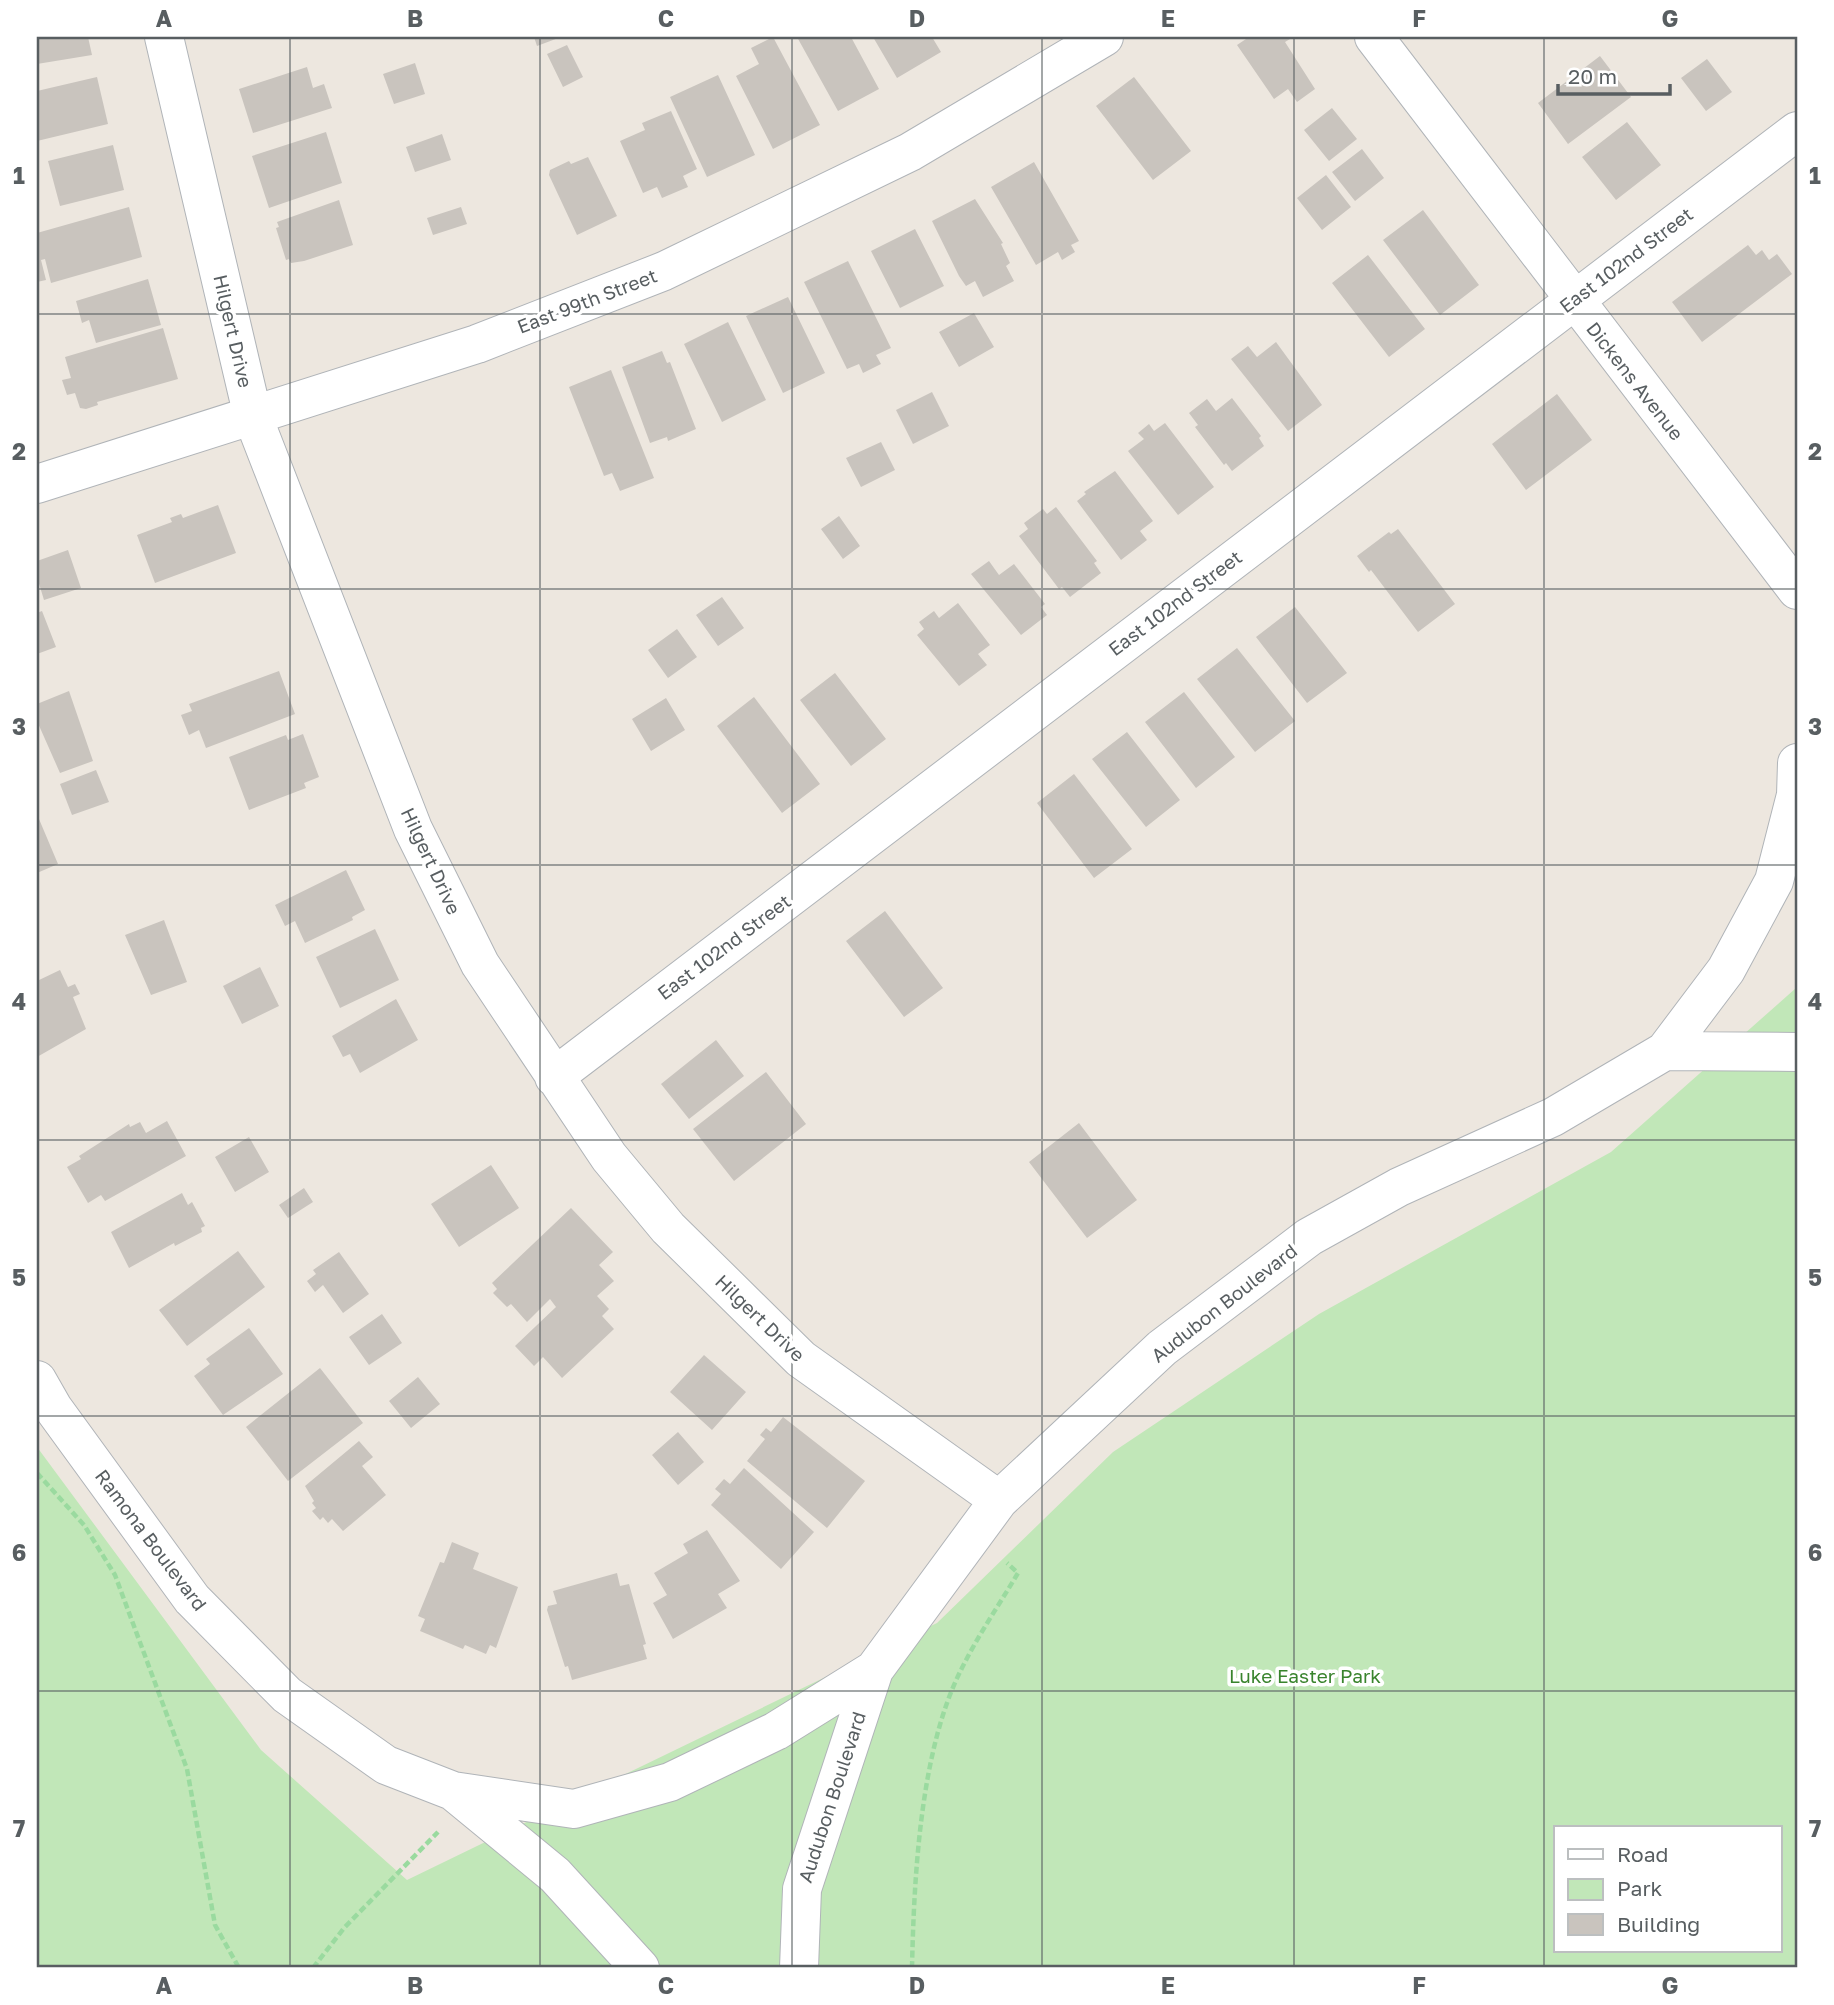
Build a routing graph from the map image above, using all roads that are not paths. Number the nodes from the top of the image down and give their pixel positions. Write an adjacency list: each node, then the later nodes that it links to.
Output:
1 (164, 37): 6 (street, Hilgert Drive)
2 (1104, 37): 6 (street, East 99th Street)
3 (1374, 37): 5 (street, Dickens Avenue)
4 (1797, 131): 5 (street, East 102nd Street)
5 (1573, 300): 8 (street, Dickens Avenue); 12 (street, East 102nd Street)
6 (253, 417): 7 (street, East 99th Street); 12 (street, Hilgert Drive)
7 (37, 485)
8 (1797, 590)
9 (1797, 763): 10 (street, Audubon Boulevard)
10 (1665, 1051): 11 (street); 14 (street, Audubon Boulevard)
11 (1797, 1052)
12 (554, 1077): 14 (street, Hilgert Drive)
13 (37, 1380): 16 (street, Ramona Boulevard)
14 (999, 1500): 15 (street, Audubon Boulevard)
15 (874, 1670): 16 (street, Audubon Boulevard); 18 (street, Audubon Boulevard)
16 (453, 1791): 17 (street, Ramona Boulevard)
17 (640, 1968)
18 (799, 1968)

